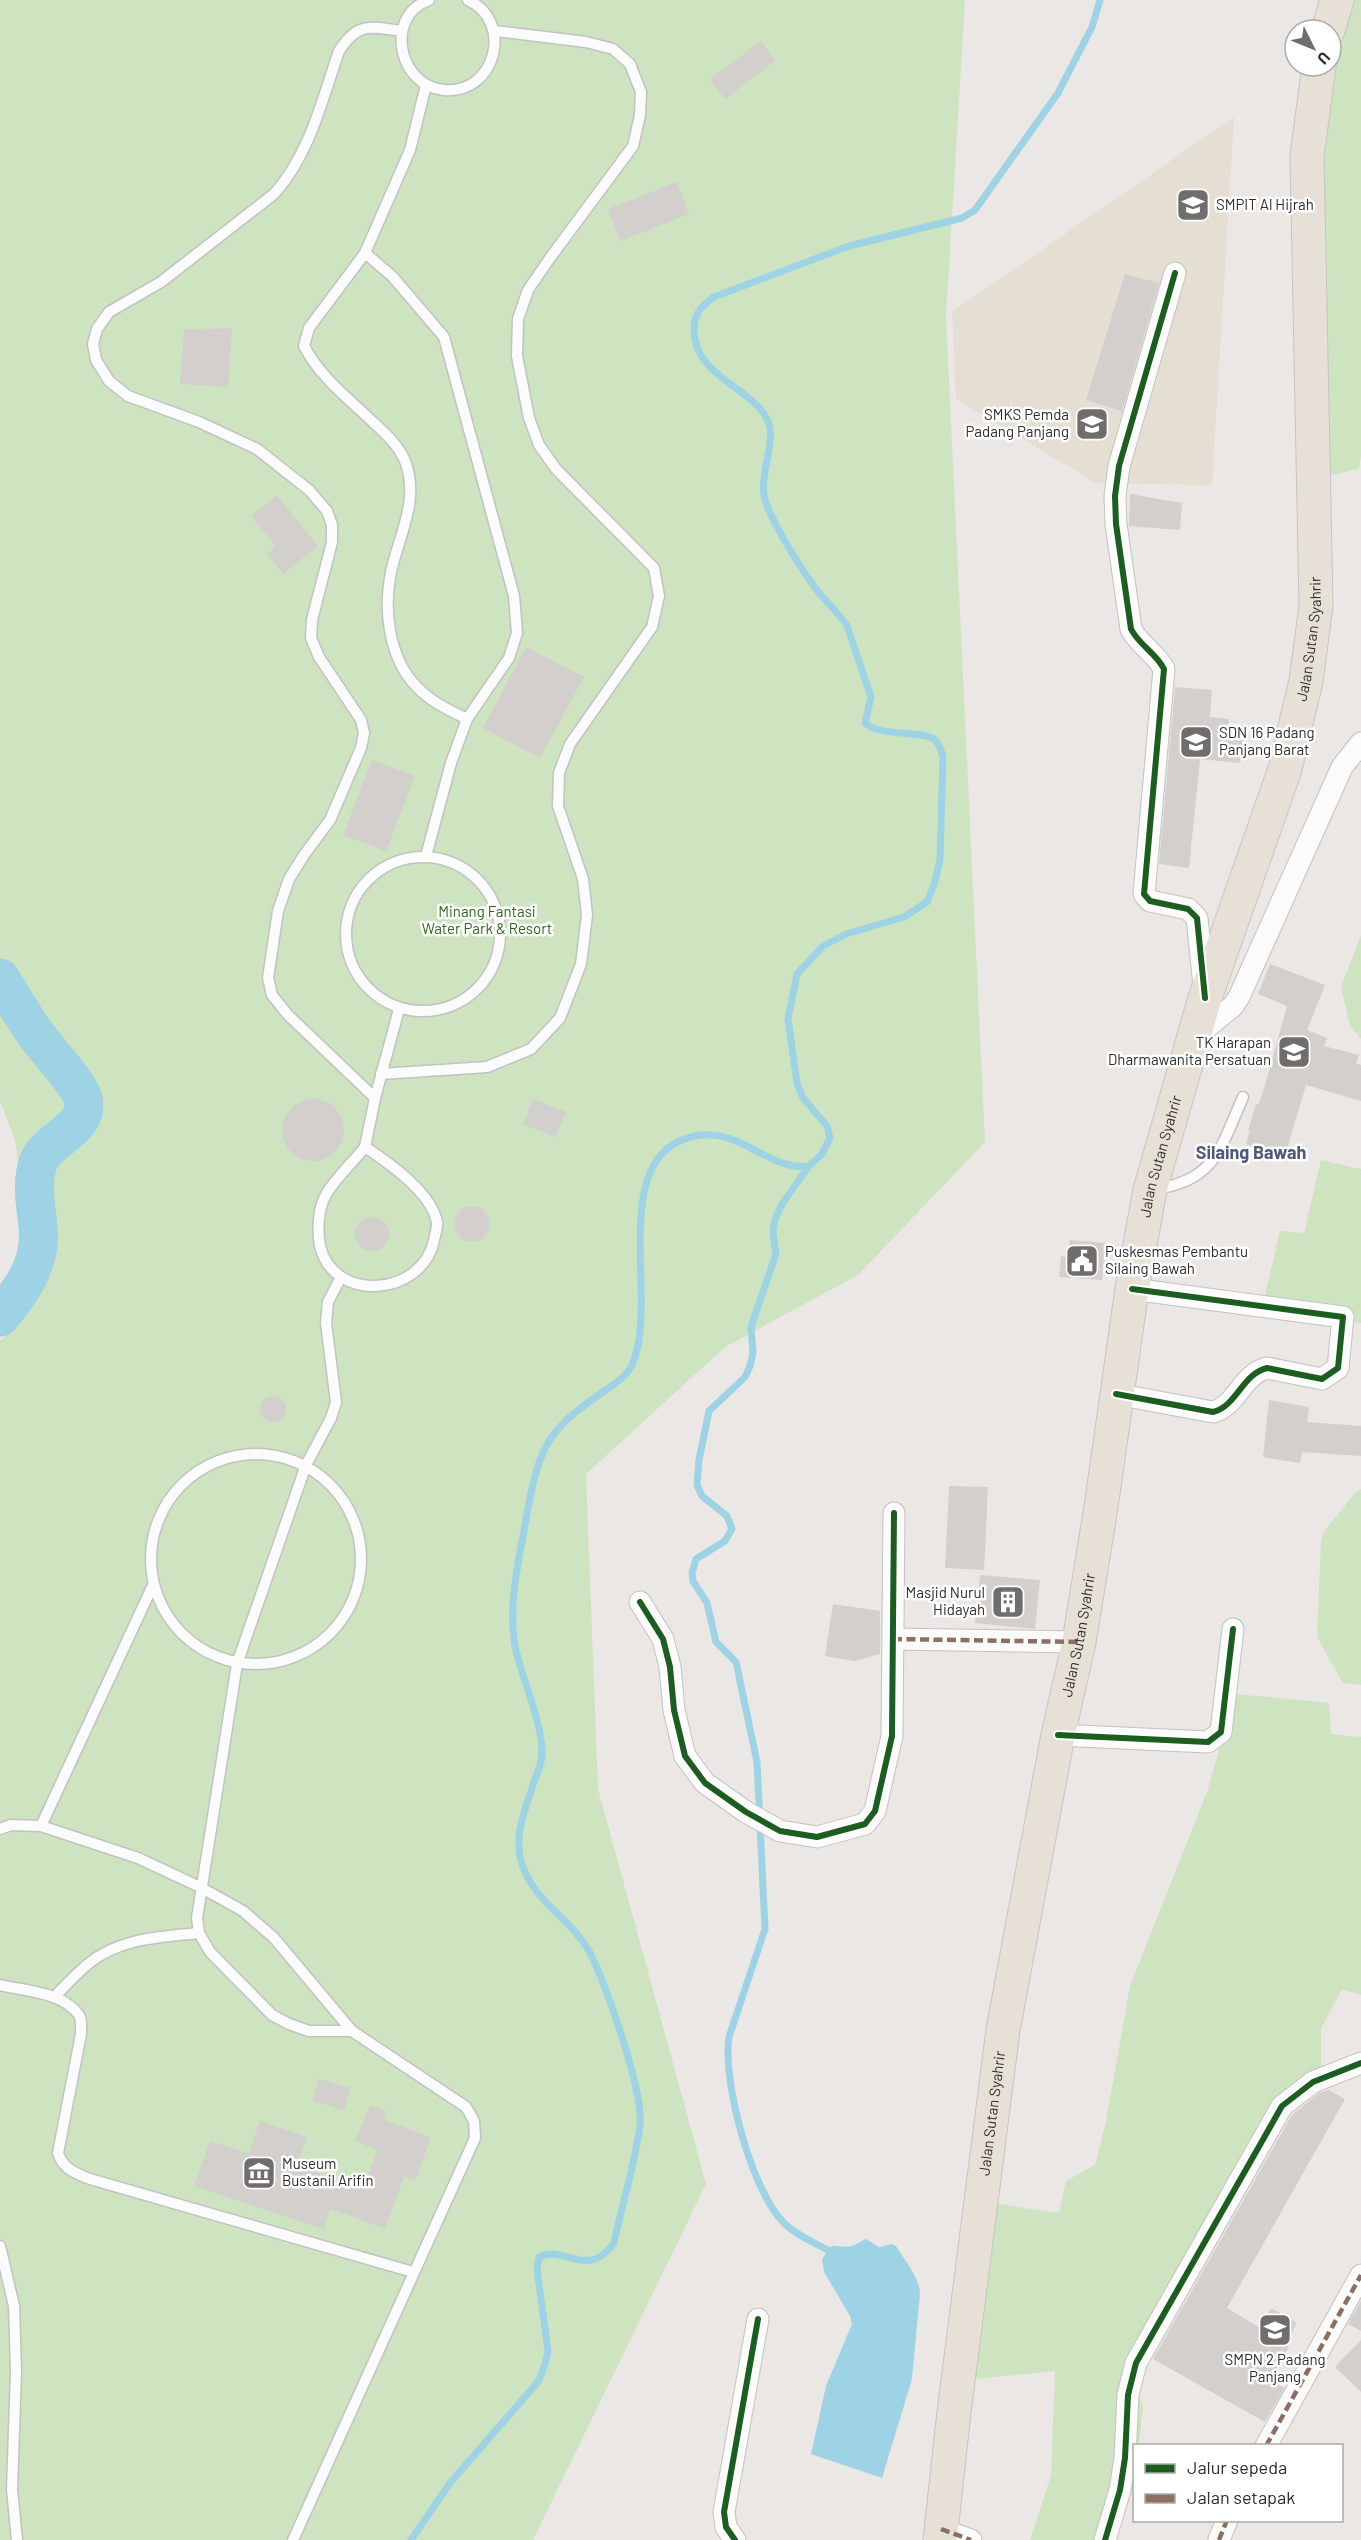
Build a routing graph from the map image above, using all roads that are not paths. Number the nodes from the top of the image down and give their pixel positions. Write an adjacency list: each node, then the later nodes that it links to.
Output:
1 (429, 0): 5 (lane)
2 (468, 0): 6 (lane)
3 (1337, 0): 4 (highway)
4 (1332, 18)
5 (402, 31): 8 (lane); 19 (lane)
6 (495, 31): 8 (lane); 17 (lane)
7 (1317, 78): 14 (highway, Jalan Sutan Syahrir)
8 (426, 85): 9 (lane)
9 (365, 253): 11 (lane); 11 (lane)
10 (1175, 273): 14 (street)
11 (466, 719): 13 (lane)
12 (1361, 743): 16 (street)
13 (426, 856): 15 (lane); 15 (lane)
14 (1205, 998): 16 (highway, Jalan Sutan Syahrir)
15 (399, 1009): 17 (lane)
16 (1196, 1037): 21 (highway, Jalan Sutan Syahrir)
17 (381, 1074): 19 (lane)
18 (1243, 1097): 21 (lane)
19 (375, 1098): 20 (lane)
20 (365, 1147): 22 (lane); 22 (lane)
21 (1150, 1190): 23 (highway, Jalan Sutan Syahrir)
22 (341, 1277): 25 (lane)
23 (1132, 1289): 24 (highway, Jalan Sutan Syahrir); 24 (street)
24 (1116, 1394): 31 (highway, Jalan Sutan Syahrir)
25 (306, 1465): 27 (lane); 32 (lane); 32 (lane)
26 (894, 1513): 30 (street)
27 (153, 1585): 32 (lane); 34 (lane)
28 (640, 1602): 30 (street)
29 (1233, 1629): 33 (street)
30 (892, 1639): 31 (street)
31 (1079, 1642): 33 (highway, Jalan Sutan Syahrir)
32 (237, 1664): 36 (lane)
33 (1058, 1736): 48 (highway, Jalan Sutan Syahrir)
34 (41, 1826): 35 (lane); 36 (lane)
35 (0, 1828)
36 (200, 1887): 37 (lane); 40 (lane)
37 (199, 1933): 39 (lane); 40 (lane)
38 (0, 1985): 39 (lane)
39 (54, 1997): 43 (lane)
40 (351, 2031): 43 (lane)
41 (1361, 2063): 53 (street)
42 (0, 2246): 49 (lane)
43 (413, 2272): 50 (lane)
44 (1361, 2275): 46 (street)
45 (758, 2319): 51 (street)
46 (1267, 2444)
47 (1226, 2522): 54 (street)
48 (940, 2534): 52 (street)
49 (17, 2540)
50 (293, 2540)
51 (735, 2540)
52 (971, 2540)
53 (1105, 2540)
54 (1219, 2540)

